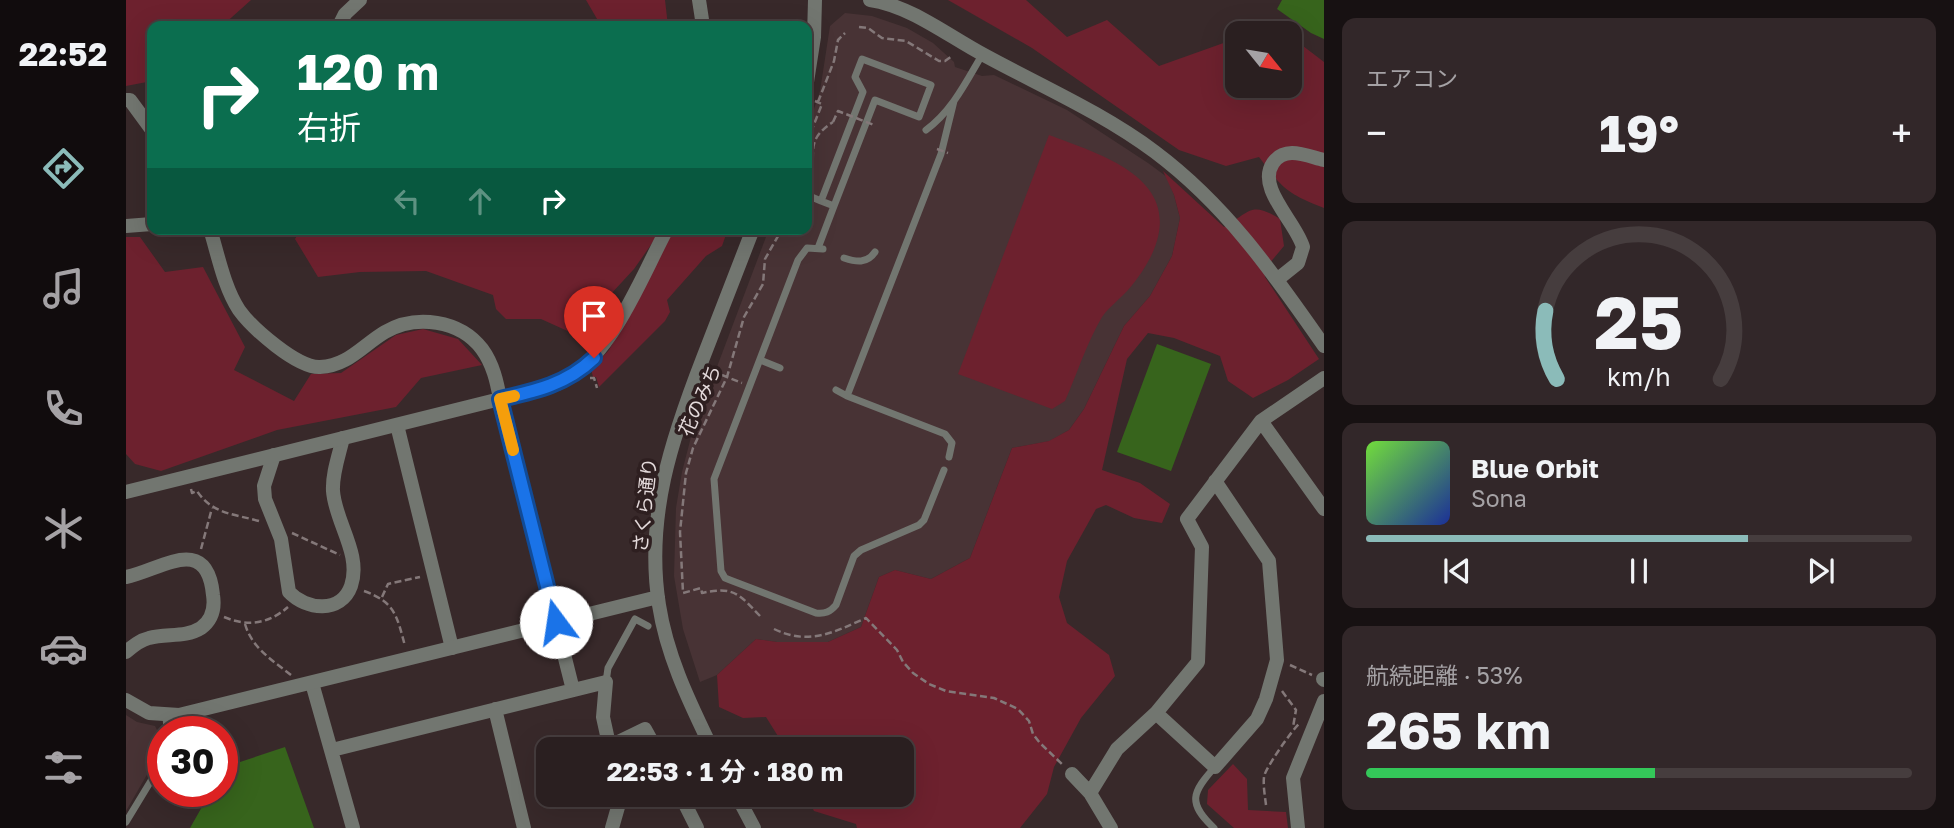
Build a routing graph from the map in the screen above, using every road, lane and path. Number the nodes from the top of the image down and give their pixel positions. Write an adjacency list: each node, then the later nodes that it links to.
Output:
1 (360, 0): 5 (street)
2 (699, 0): 6 (street)
3 (815, 0): 11 (street)
4 (870, 0): 12 (street)
5 (342, 21)
6 (702, 21)
7 (859, 27): 13 (path)
8 (845, 33): 10 (path)
9 (827, 39): 10 (path)
10 (838, 40): 20 (path)
11 (812, 50)
12 (982, 54): 15 (lane); 38 (street)
13 (952, 56)
14 (126, 100): 18 (street)
15 (954, 101): 21 (lane); 47 (lane)
16 (835, 117): 17 (path, bridge); 19 (path, bridge); 22 (path, bridge)
17 (841, 119)
18 (147, 123)
19 (874, 125)
20 (812, 129)
21 (926, 130)
22 (813, 145): 23 (path)
23 (812, 149)
24 (937, 149): 25 (path, bridge)
25 (948, 153)
26 (1324, 160): 38 (street)
27 (812, 197): 28 (lane)
28 (821, 201): 29 (lane); 29 (lane)
29 (834, 206): 40 (lane)
30 (147, 224): 31 (street)
31 (126, 226)
32 (212, 235): 48 (street)
33 (664, 235): 48 (street)
34 (751, 235): 64 (street, さくら通り)
35 (778, 235): 43 (path, 花のみち)
36 (875, 252): 37 (lane)
37 (844, 258)
38 (1278, 279): 39 (street)
39 (1322, 341)
40 (760, 360): 41 (lane); 54 (lane)
41 (780, 368)
42 (712, 372): 43 (path)
43 (727, 377): 45 (path); 67 (path, 花のみち)
44 (1324, 378): 49 (street)
45 (733, 380)
46 (836, 390): 47 (lane)
47 (847, 396): 53 (lane)
48 (500, 399): 50 (street); 68 (street)
49 (1261, 421): 55 (street); 58 (street)
50 (397, 425): 51 (street); 60 (street)
51 (343, 438): 52 (street); 62 (street)
52 (274, 456): 56 (street); 65 (street)
53 (949, 457)
54 (944, 470)
55 (1215, 481): 75 (street); 84 (street)
56 (126, 492)
57 (212, 508): 59 (path)
58 (1324, 509)
59 (197, 563): 61 (street); 66 (street)
60 (433, 573): 63 (path); 72 (street)
61 (126, 577)
62 (351, 586): 63 (path); 65 (street)
63 (382, 597): 74 (path)
64 (658, 597): 68 (street); 91 (street, さくら通り)
65 (296, 600): 69 (path)
66 (213, 613): 69 (path); 73 (street)
67 (760, 616)
68 (556, 622): 72 (street); 80 (street)
69 (245, 624): 78 (path)
70 (648, 626): 77 (lane)
71 (774, 629): 94 (path)
72 (452, 648): 74 (street)
73 (126, 652)
74 (409, 659): 78 (street)
75 (1281, 662): 76 (path); 93 (street)
76 (1323, 679)
77 (606, 682): 80 (street); 88 (street)
78 (308, 684): 85 (street); 92 (street)
79 (1281, 688): 87 (path)
80 (573, 690): 83 (street)
81 (126, 700): 85 (street)
82 (1324, 701): 109 (street)
83 (495, 709): 92 (street); 103 (street)
84 (1156, 713): 93 (street); 96 (street)
85 (166, 715)
86 (1304, 718): 87 (path)
87 (1293, 727): 97 (path)
88 (608, 737)
89 (630, 737): 90 (street)
90 (649, 737)
91 (707, 737)
92 (331, 750): 102 (street)
93 (1215, 767): 108 (lane)
94 (1072, 774): 96 (street)
95 (147, 787): 101 (lane)
96 (1090, 793): 107 (street)
97 (1266, 805)
98 (618, 807): 104 (street)
99 (686, 807): 105 (street)
100 (743, 807): 106 (street)
101 (126, 822)
102 (353, 828)
103 (524, 828)
104 (612, 828)
105 (697, 828)
106 (754, 828)
107 (1111, 828)
108 (1214, 828)
109 (1298, 828)

